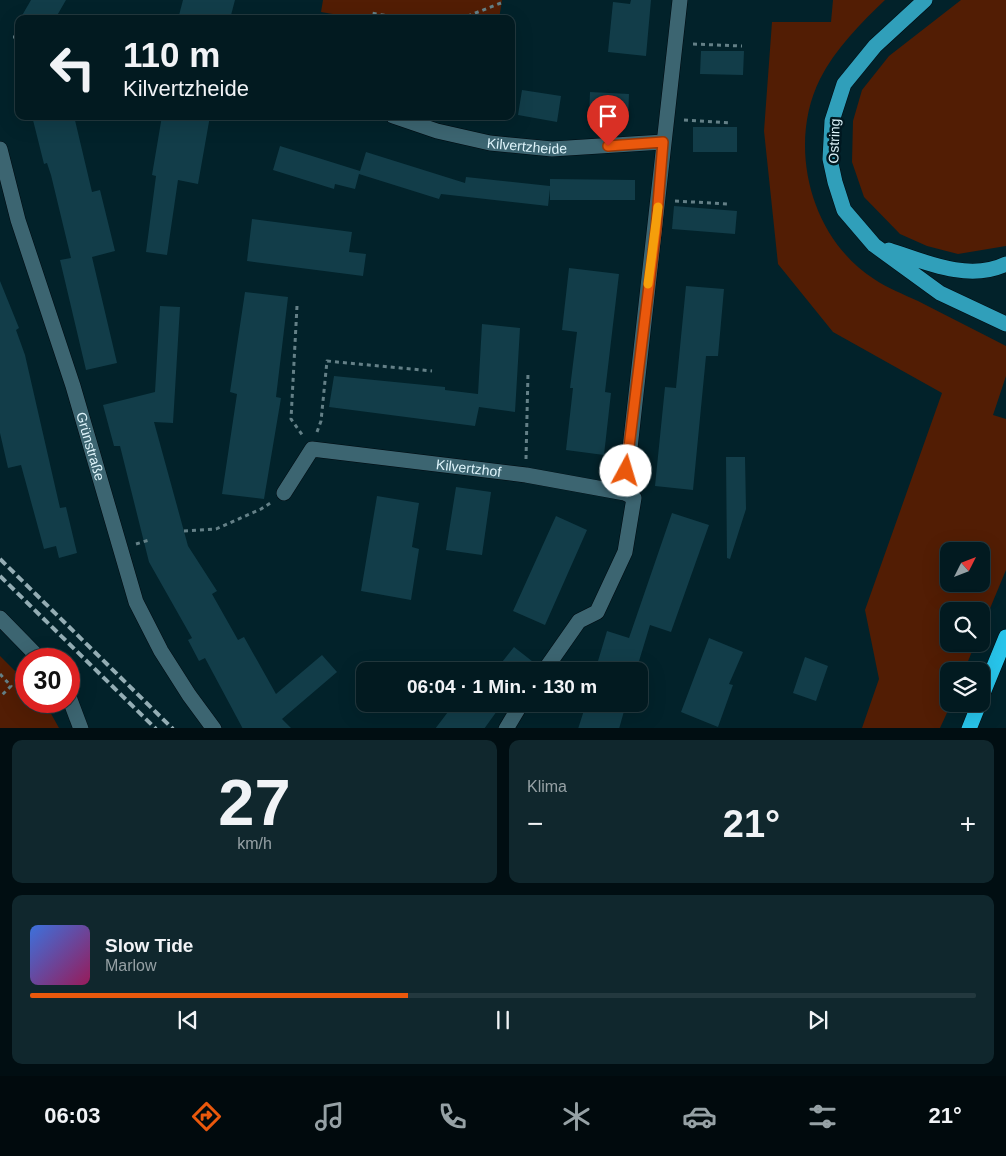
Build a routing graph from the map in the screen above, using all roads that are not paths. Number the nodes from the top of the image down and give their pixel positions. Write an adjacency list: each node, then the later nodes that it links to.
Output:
1 (680, 0): 4 (street)
2 (925, 0): 6 (main road, Ostring)
3 (405, 120): 4 (street, Kilvertzheide)
4 (663, 142): 10 (street)
5 (0, 149): 20 (street, Grünstraße)
6 (874, 245): 7 (main road); 8 (main road, Ostring)
7 (1006, 264)
8 (1006, 324)
9 (284, 493): 10 (street, Kilvertzhof)
10 (625, 493): 14 (street)
11 (0, 618): 13 (street)
12 (1006, 637): 15 (highway)
13 (29, 648)
14 (550, 662)
15 (990, 676)
16 (516, 712): 21 (street)
17 (976, 712): 22 (highway)
18 (76, 713): 19 (street)
19 (82, 728)
20 (214, 728)
21 (506, 728)
22 (969, 728)

